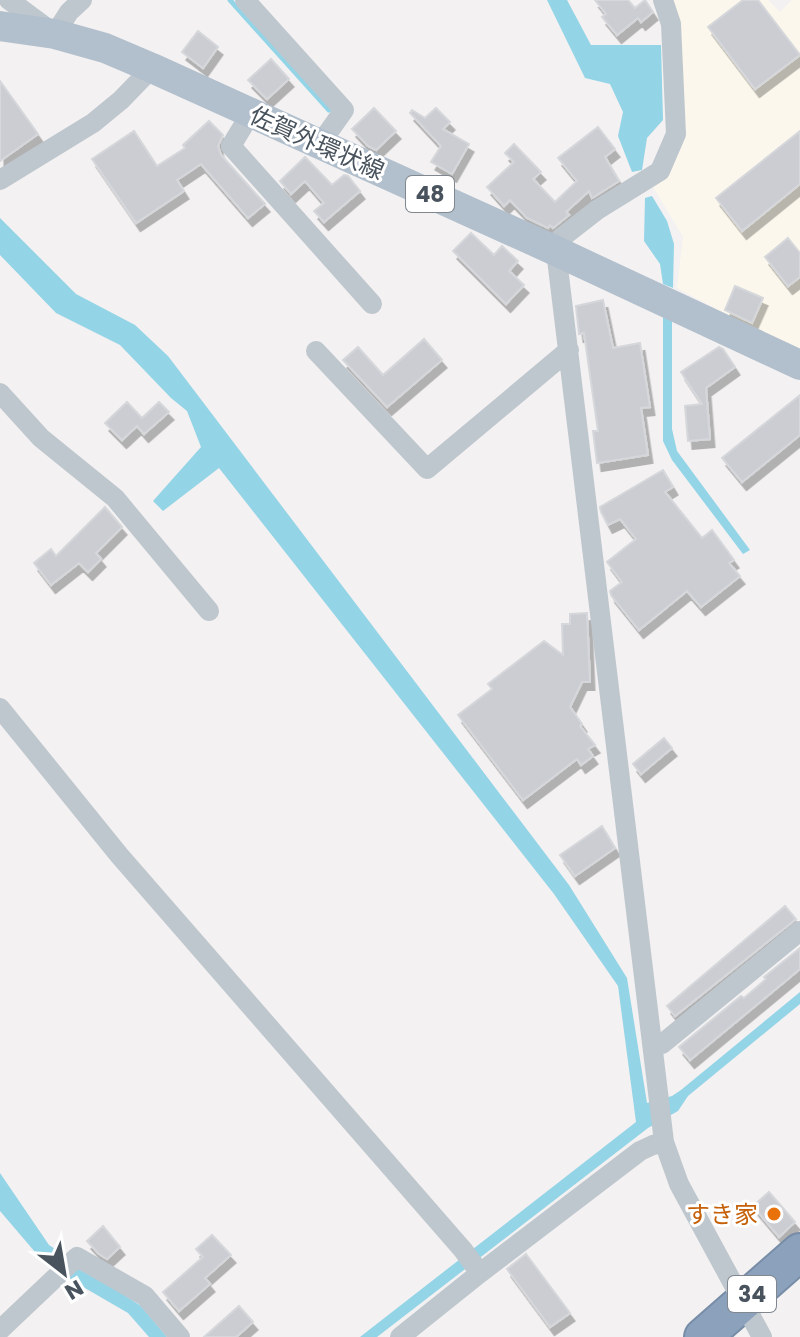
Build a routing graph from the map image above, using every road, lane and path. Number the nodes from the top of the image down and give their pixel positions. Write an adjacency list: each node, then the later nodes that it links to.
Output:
1 (9, 0): 6 (street)
2 (82, 0): 6 (street)
3 (245, 0): 9 (street)
4 (663, 0): 11 (street)
5 (0, 26): 6 (main road, 佐賀外環状線 / 48)
6 (55, 34): 7 (main road, 佐賀外環状線 / 48)
7 (152, 68): 8 (main road, 佐賀外環状線 / 48); 10 (street)
8 (251, 113): 9 (main road, 佐賀外環状線 / 48); 12 (street)
9 (320, 144): 11 (main road, 佐賀外環状線 / 48)
10 (0, 180)
11 (556, 251): 13 (street); 15 (main road, 佐賀外環状線 / 48)
12 (372, 304)
13 (569, 350): 14 (street); 20 (street)
14 (316, 351)
15 (800, 365)
16 (0, 393): 17 (street)
17 (209, 611)
18 (0, 708): 23 (street)
19 (800, 931): 20 (street)
20 (653, 1045): 21 (street)
21 (663, 1133): 23 (street); 25 (street)
22 (800, 1252): 25 (highway, 34)
23 (472, 1263): 28 (street)
24 (800, 1282): 25 (highway, 34)
25 (749, 1324): 29 (highway, 34)
26 (0, 1330): 27 (street)
27 (180, 1337)
28 (400, 1337)
29 (703, 1337)

